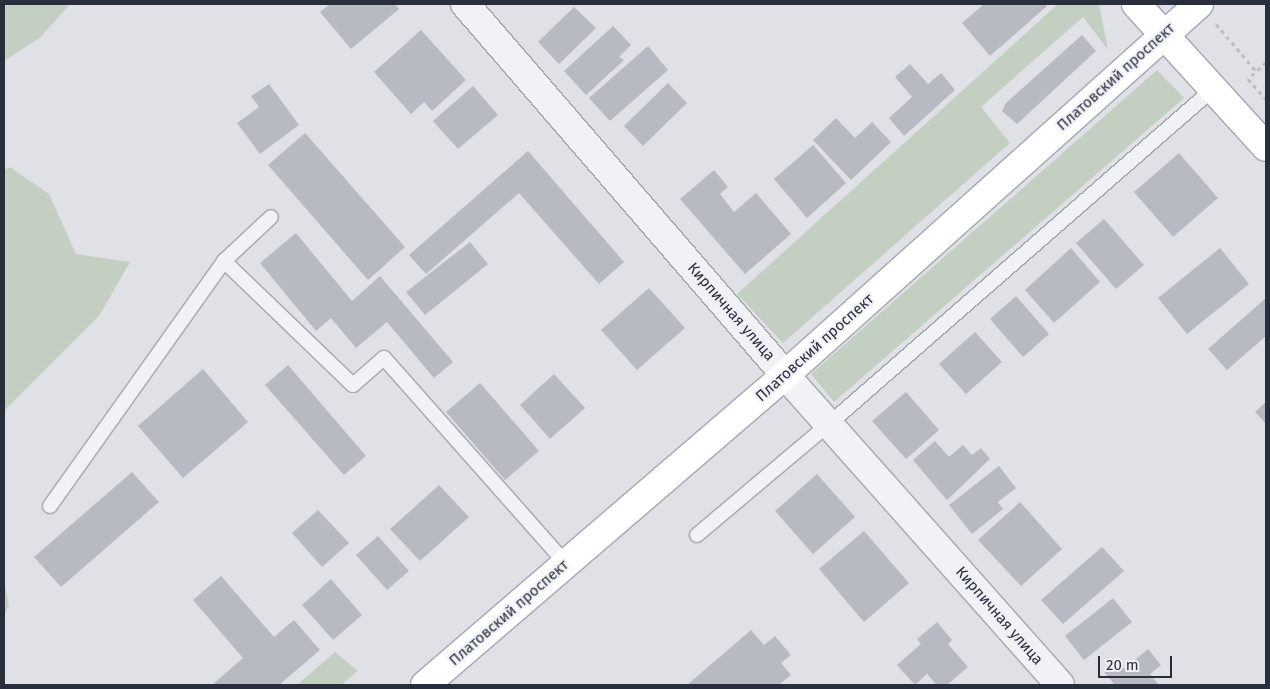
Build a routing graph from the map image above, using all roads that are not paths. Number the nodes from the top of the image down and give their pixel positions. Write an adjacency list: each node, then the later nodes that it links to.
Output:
1 (465, 4): 9 (street, Кирпичная улица)
2 (1136, 4): 4 (main road)
3 (1202, 5): 4 (main road, Платовский проспект)
4 (1164, 35): 5 (main road); 9 (main road, Платовский проспект)
5 (1213, 89): 6 (main road); 10 (lane)
6 (1266, 147)
7 (271, 217): 8 (lane)
8 (224, 260): 11 (lane); 13 (lane)
9 (785, 375): 10 (street, Кирпичная улица); 13 (main road, Платовский проспект)
10 (830, 424): 12 (lane); 15 (street, Кирпичная улица)
11 (50, 506)
12 (697, 535)
13 (566, 564): 14 (main road, Платовский проспект)
14 (426, 685)
15 (1060, 685)

